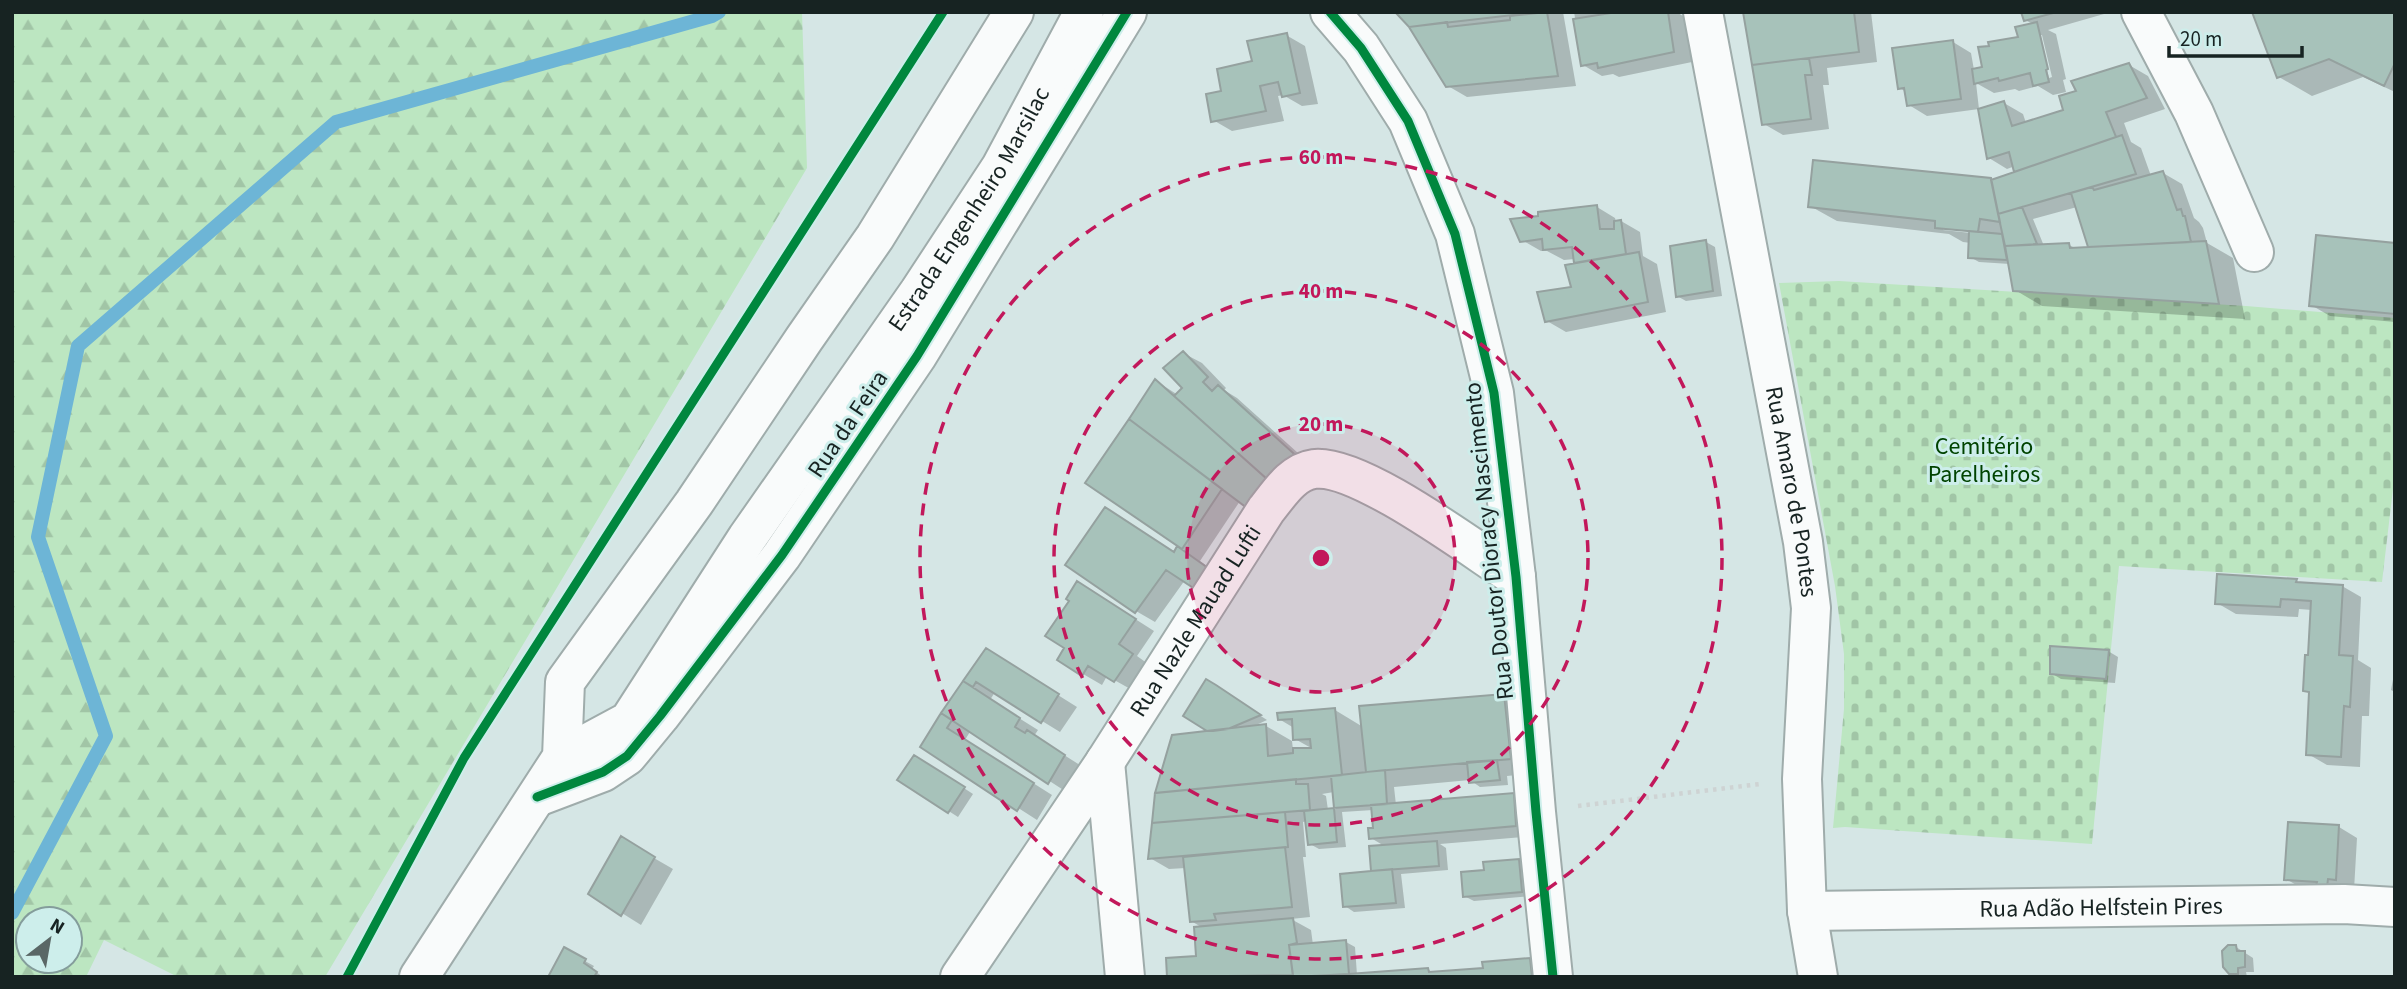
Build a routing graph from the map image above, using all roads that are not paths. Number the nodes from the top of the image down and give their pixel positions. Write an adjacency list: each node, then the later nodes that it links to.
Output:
1 (1014, 12): 9 (street, Estrada Engenheiro Marsilac)
2 (1084, 12): 9 (street, Estrada Engenheiro Marsilac)
3 (1127, 12): 11 (street, Rua da Feira)
4 (1330, 12): 8 (street, Rua Doutor Dioracy Nascimento)
5 (1703, 12): 13 (street, Rua Amaro de Pontes)
6 (2141, 12): 7 (street)
7 (2254, 252)
8 (1516, 577): 10 (street, Rua Nazle Mauad Lufti); 17 (street, Rua Doutor Dioracy Nascimento)
9 (562, 757): 11 (street, Estrada Engenheiro Marsilac)
10 (1105, 762): 15 (street, Rua Nazle Mauad Lufti); 16 (street)
11 (537, 797): 14 (street, Estrada Engenheiro Marsilac)
12 (2395, 907): 13 (street, Rua Adão Helfstein Pires)
13 (1807, 911): 18 (street, Rua Amaro de Pontes)
14 (419, 977)
15 (960, 977)
16 (1125, 977)
17 (1553, 977)
18 (1818, 977)

